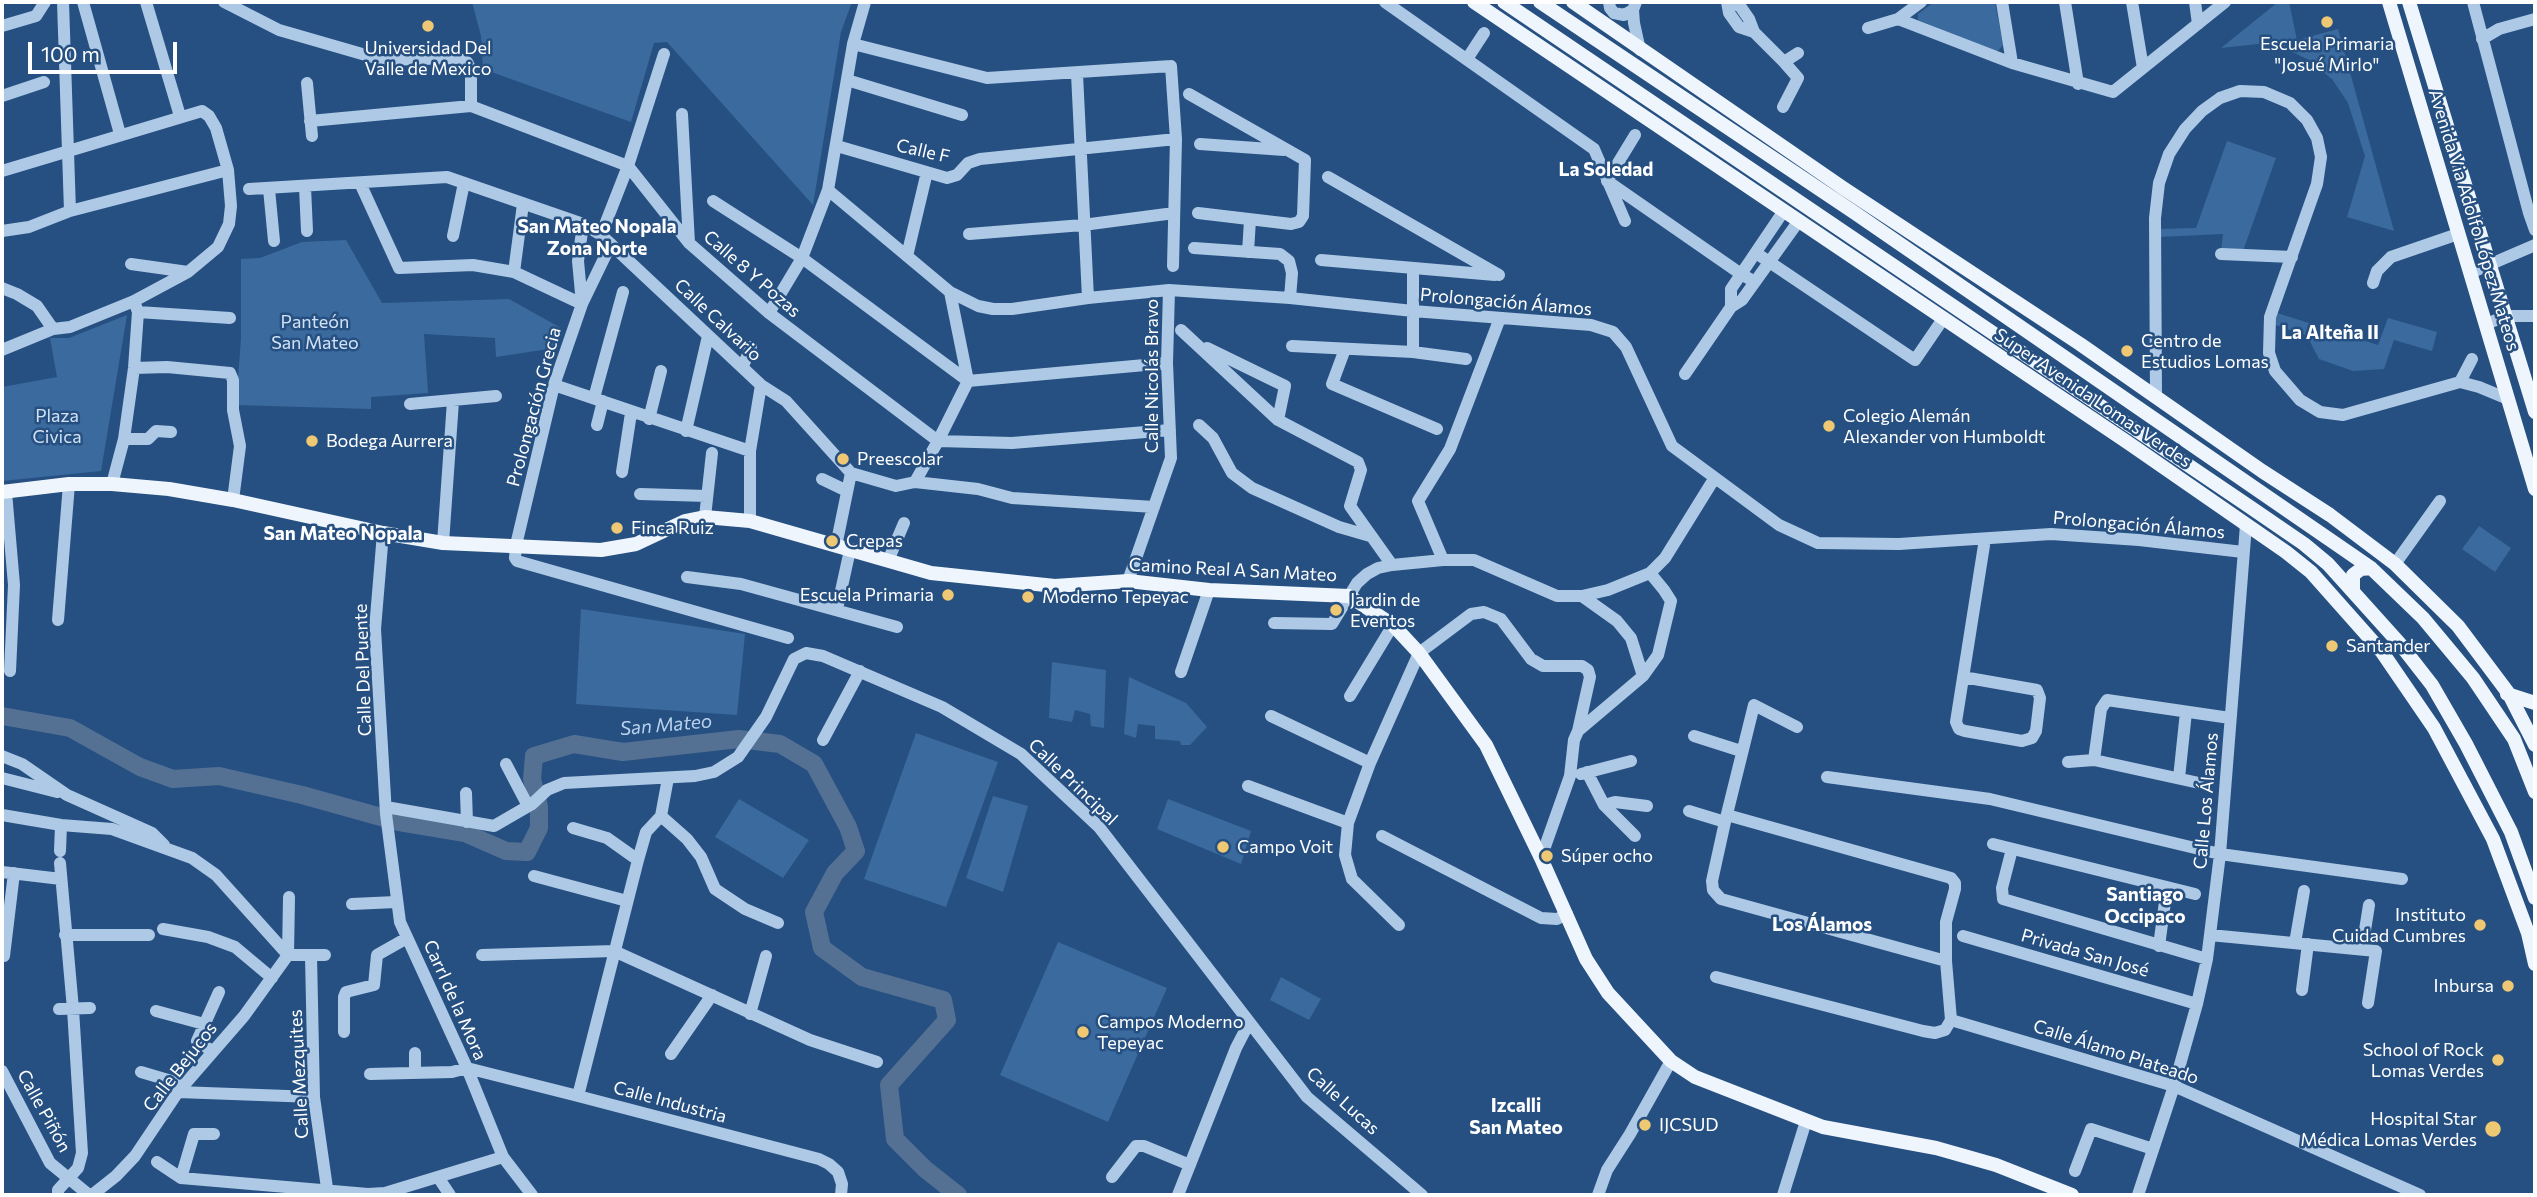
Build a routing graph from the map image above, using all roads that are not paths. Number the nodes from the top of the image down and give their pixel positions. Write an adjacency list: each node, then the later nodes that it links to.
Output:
1 (45, 2): 28 (street)
2 (63, 2): 60 (street)
3 (83, 2): 53 (street)
4 (146, 2): 51 (street)
5 (224, 2): 47 (street)
6 (865, 2): 32 (street)
7 (1384, 2): 36 (street)
8 (1474, 2): 78 (main road, Súper Avenida Lomas Verdes)
9 (1504, 2): 109 (main road, Súper Avenida Lomas Verdes)
10 (1540, 2): 81 (main road, Súper Avenida Lomas Verdes)
11 (1573, 2): 33 (main road, Súper Avenida Lomas Verdes)
12 (1609, 2): 24 (street)
13 (1728, 2): 37 (street)
14 (1921, 2): 25 (street)
15 (2003, 2): 38 (street)
16 (2065, 2): 44 (street)
17 (2132, 2): 39 (street)
18 (2195, 2): 27 (street)
19 (2213, 2): 27 (street)
20 (2225, 2): 27 (street)
21 (2389, 2): 92 (main road, Avenida Via Adolfo López Mateos)
22 (2409, 2): 111 (main road, Avenida Via Adolfo López Mateos)
23 (2473, 2): 31 (street)
24 (1635, 6): 33 (street)
25 (1898, 19): 29 (street); 38 (street)
26 (2535, 19): 31 (street)
27 (2197, 20): 39 (street)
28 (2, 26)
29 (1868, 28)
30 (1483, 33): 36 (street)
31 (2482, 39): 82 (street)
32 (853, 44): 40 (street); 41 (street)
33 (1640, 50): 71 (main road, Súper Avenida Lomas Verdes)
34 (1798, 53): 37 (street)
35 (664, 54): 62 (street, Prolongación Grecia)
36 (1466, 59): 67 (street)
37 (1784, 62): 48 (street)
38 (2012, 63): 44 (street)
39 (2143, 65): 44 (street)
40 (1077, 74): 56 (street); 59 (street)
41 (847, 80): 50 (street); 58 (street)
42 (44, 82): 46 (street)
43 (307, 83): 52 (street)
44 (2078, 84)
45 (1189, 94): 61 (street)
46 (2, 96)
47 (471, 106): 52 (street); 62 (street)
48 (1783, 107)
49 (682, 114): 96 (street)
50 (962, 115)
51 (180, 116): 53 (street); 63 (street)
52 (310, 121): 55 (street)
53 (120, 134): 60 (street)
54 (1634, 135): 67 (street)
55 (312, 136)
56 (1176, 139): 59 (street, Calle F); 79 (street)
57 (1200, 144): 61 (street)
58 (837, 146): 65 (street, Calle F); 74 (street)
59 (1080, 148): 65 (street, Calle F); 87 (street)
60 (69, 150): 64 (street); 77 (street)
61 (1288, 151): 83 (street)
62 (628, 166): 94 (street, Prolongación Grecia); 96 (street, Calle 8 Y Pozas)
63 (228, 170): 77 (street); 113 (street)
64 (2, 171)
65 (927, 172): 102 (street)
66 (1328, 177): 112 (street)
67 (1607, 181): 84 (street); 116 (street)
68 (360, 183): 69 (street, Calle Calvario); 70 (street, Calle Calvario); 114 (street)
69 (464, 183): 76 (street, Calle Calvario); 93 (street)
70 (305, 187): 73 (street, Calle Calvario); 90 (street)
71 (1843, 188): 81 (main road); 157 (main road, Súper Avenida Lomas Verdes)
72 (249, 189): 73 (street, Calle Calvario)
73 (269, 189): 95 (street)
74 (828, 190): 102 (street, Prolongación Álamos); 105 (street)
75 (712, 201): 105 (street)
76 (523, 204): 86 (street, Calle Calvario); 114 (street)
77 (70, 211): 89 (street)
78 (1783, 212): 85 (main road, Súper Avenida Lomas Verdes); 100 (street)
79 (1174, 213): 87 (street); 110 (street)
80 (1198, 213): 83 (street)
81 (1855, 213): 190 (main road, Súper Avenida Lomas Verdes)
82 (2532, 215): 88 (street)
83 (1250, 220): 99 (street)
84 (1625, 221)
85 (1798, 222): 103 (main road, Súper Avenida Lomas Verdes); 107 (street)
86 (583, 224): 94 (street, Calle Calvario); 125 (street)
87 (1083, 225): 91 (street); 123 (street)
88 (2535, 230)
89 (2, 231)
90 (307, 231)
91 (969, 234)
92 (2458, 234): 115 (main road, Avenida Via Adolfo López Mateos); 118 (street)
93 (453, 236)
94 (606, 240): 125 (street, Prolongación Grecia); 138 (street, Calle Calvario)
95 (274, 241)
96 (690, 243): 129 (street, Calle 8 Y Pozas)
97 (2535, 245): 111 (street)
98 (1194, 248): 99 (street)
99 (1248, 252): 124 (street)
100 (1756, 253): 107 (street); 116 (street)
101 (2221, 254): 104 (street)
102 (907, 256): 122 (street, Prolongación Álamos)
103 (1849, 256): 109 (main road); 134 (main road, Súper Avenida Lomas Verdes)
104 (2292, 257): 153 (street); 157 (street)
105 (802, 258): 129 (street); 152 (street)
106 (1321, 260): 112 (street)
107 (1769, 263): 117 (street); 134 (street)
108 (131, 264): 113 (street)
109 (1891, 264): 174 (main road, Súper Avenida Lomas Verdes)
110 (1173, 265)
111 (2491, 265): 115 (street); 130 (main road, Avenida Via Adolfo López Mateos)
112 (1413, 268): 128 (street)
113 (188, 272): 126 (street)
114 (514, 272): 125 (street)
115 (2470, 273): 135 (main road, Avenida Via Adolfo López Mateos)
116 (1741, 274): 117 (street); 127 (street)
117 (1755, 282): 127 (street)
118 (2373, 284)
119 (2, 288): 136 (street)
120 (1169, 290): 123 (street, Prolongación Álamos); 124 (street, Prolongación Álamos); 147 (street, Calle Nicolás Bravo)
121 (623, 292): 159 (street)
122 (950, 292): 123 (street, Prolongación Álamos); 152 (street)
123 (1088, 298)
124 (1290, 298): 128 (street, Prolongación Álamos)
125 (582, 304): 155 (street, Prolongación Grecia)
126 (136, 307): 132 (street); 136 (street); 149 (street)
127 (1731, 307): 151 (street)
128 (1413, 311): 133 (street, Prolongación Álamos); 144 (street)
129 (768, 313): 173 (street, Calle 8 Y Pozas)
130 (2505, 316): 131 (street); 135 (street); 162 (main road, Avenida Via Adolfo López Mateos)
131 (2535, 316)
132 (230, 317)
133 (1500, 318): 181 (street, Prolongación Álamos); 205 (street)
134 (1943, 319): 185 (main road, Súper Avenida Lomas Verdes)
135 (2486, 324): 158 (main road, Avenida Via Adolfo López Mateos)
136 (53, 329): 143 (street)
137 (1181, 330): 139 (street)
138 (708, 336): 148 (street, Calle Calvario); 170 (street)
139 (1194, 342): 165 (street); 165 (street)
140 (1292, 346): 142 (street)
141 (751, 347): 148 (street)
142 (1345, 349): 144 (street); 169 (street)
143 (2, 350)
144 (1413, 352): 145 (street)
145 (1466, 359)
146 (2472, 359): 153 (street)
147 (1167, 363): 152 (street); 168 (street, Calle Nicolás Bravo)
148 (743, 366): 154 (street, Calle Calvario)
149 (134, 368): 172 (street); 191 (street)
150 (661, 371): 164 (street)
151 (1685, 374)
152 (968, 381): 173 (street)
153 (2460, 383): 158 (street)
154 (761, 385): 175 (street); 179 (street, Calle Calvario)
155 (554, 386): 159 (street); 202 (street, Prolongación Grecia)
156 (496, 396): 160 (street)
157 (2156, 397): 177 (main road, Súper Avenida Lomas Verdes)
158 (2508, 399): 186 (main road, Avenida Via Adolfo López Mateos)
159 (598, 400): 163 (street); 166 (street)
160 (453, 401): 161 (street); 201 (street)
161 (410, 404)
162 (2535, 412)
163 (631, 413): 164 (street); 178 (street)
164 (649, 419): 170 (street)
165 (1278, 420): 199 (street)
166 (597, 425)
167 (1199, 425): 199 (street)
168 (1170, 429): 173 (street); 194 (street, Calle Nicolás Bravo)
169 (1437, 429)
170 (686, 431): 175 (street)
171 (171, 432): 172 (street)
172 (124, 439): 184 (street)
173 (938, 441): 182 (street)
174 (2166, 450): 185 (main road); 214 (main road, Súper Avenida Lomas Verdes)
175 (750, 451): 195 (street)
176 (712, 453): 193 (street)
177 (2262, 471): 190 (main road); 207 (main road, Súper Avenida Lomas Verdes)
178 (622, 472)
179 (851, 473): 182 (street); 187 (street)
180 (822, 479): 187 (street)
181 (1714, 479): 200 (street, Prolongación Álamos); 210 (street)
182 (915, 482): 194 (street)
183 (69, 484): 184 (main road, Camino Real A San Mateo); 188 (main road, Camino Real A San Mateo); 218 (street)
184 (112, 484): 191 (main road, Camino Real A San Mateo)
185 (2195, 489): 197 (main road, Súper Avenida Lomas Verdes)
186 (2535, 489)
187 (847, 491): 203 (street)
188 (4, 492): 224 (street)
189 (640, 494): 193 (street)
190 (2272, 498): 209 (main road, Súper Avenida Lomas Verdes)
191 (233, 500): 198 (main road, Camino Real A San Mateo)
192 (2441, 501): 207 (street)
193 (706, 507): 195 (main road, Camino Real A San Mateo); 202 (main road, Camino Real A San Mateo)
194 (1154, 507): 212 (street, Calle Nicolás Bravo)
195 (750, 520): 203 (main road, Camino Real A San Mateo)
196 (904, 523): 206 (street)
197 (2246, 525): 204 (street, Calle Los Álamos); 237 (main road, Súper Avenida Lomas Verdes)
198 (383, 533): 201 (main road, Camino Real A San Mateo); 264 (street, Calle Del Puente)
199 (1370, 536): 208 (street)
200 (1984, 539): 204 (street, Prolongación Álamos); 228 (street)
201 (443, 543): 202 (main road, Camino Real A San Mateo)
202 (516, 545): 222 (street)
203 (843, 548): 206 (main road, Camino Real A San Mateo); 217 (street)
204 (2243, 552): 235 (street, Calle Los Álamos)
205 (1443, 560): 208 (street); 216 (street)
206 (888, 561): 212 (main road, Camino Real A San Mateo)
207 (2395, 564): 230 (main road, Súper Avenida Lomas Verdes)
208 (1392, 565): 215 (street)
209 (2371, 568): 214 (main road); 229 (main road, Súper Avenida Lomas Verdes)
210 (1650, 573): 216 (street); 227 (street)
211 (687, 577): 217 (street)
212 (1128, 581): 213 (main road, Camino Real A San Mateo)
213 (1209, 590): 215 (main road, Camino Real A San Mateo); 226 (street)
214 (2353, 591): 241 (main road, Súper Avenida Lomas Verdes)
215 (1349, 596): 219 (street); 220 (main road, Camino Real A San Mateo)
216 (1582, 597): 227 (street)
217 (837, 609): 221 (street)
218 (58, 620)
219 (1274, 623)
220 (1393, 625): 223 (main road, Camino Real A San Mateo); 231 (street)
221 (897, 627)
222 (788, 638)
223 (1419, 653): 238 (street); 249 (street); 279 (main road, Camino Real A San Mateo)
224 (10, 671)
225 (860, 671): 240 (street); 254 (street, Calle Principal); 328 (street, Calle Principal)
226 (1181, 672)
227 (1643, 676): 238 (street)
228 (1963, 677): 228 (street)
229 (2473, 678): 230 (main road); 258 (main road, Súper Avenida Lomas Verdes)
230 (2509, 694): 232 (main road); 242 (main road, Súper Avenida Lomas Verdes)
231 (1350, 695)
232 (2535, 703)
233 (2186, 712): 235 (street); 245 (street); 255 (street)
234 (1271, 716): 249 (street)
235 (2230, 718): 278 (street, Calle Los Álamos)
236 (1797, 727): 243 (street)
237 (2434, 728): 241 (main road); 297 (main road, Súper Avenida Lomas Verdes)
238 (1578, 731): 251 (street)
239 (1694, 736): 243 (street)
240 (823, 740)
241 (2466, 744): 289 (main road, Súper Avenida Lomas Verdes)
242 (2535, 745)
243 (1741, 751): 268 (street)
244 (2, 756): 260 (street)
245 (2094, 760): 247 (street); 255 (street)
246 (1631, 761): 250 (street)
247 (2068, 762)
248 (506, 764): 261 (street)
249 (1370, 764): 270 (street)
250 (1587, 772): 251 (street); 262 (street)
251 (1570, 776): 279 (street)
252 (1827, 777): 278 (street)
253 (2, 778): 260 (street)
254 (668, 778): 261 (street); 267 (street)
255 (2179, 778): 256 (street)
256 (2199, 783)
257 (1248, 786): 270 (street)
258 (2535, 792)
259 (466, 793): 269 (street)
260 (67, 794): 276 (street)
261 (530, 805): 269 (street)
262 (1604, 805): 263 (street); 274 (street)
263 (1647, 806)
264 (386, 810): 269 (street); 291 (street, Carrl de la Mora)
265 (1689, 811): 268 (street)
266 (2, 815): 271 (street)
267 (661, 816): 280 (street); 295 (street)
268 (1726, 818): 313 (street); 313 (street)
269 (467, 822)
270 (1348, 823): 296 (street)
271 (61, 825): 276 (street); 283 (street)
272 (573, 828): 280 (street)
273 (1382, 836): 294 (street)
274 (1635, 836)
275 (1993, 844): 277 (street)
276 (167, 848): 308 (street)
277 (2012, 849): 285 (street); 305 (street)
278 (2220, 854): 284 (street); 301 (street, Calle Los Álamos)
279 (1541, 858): 294 (main road, Camino Real A San Mateo)
280 (638, 860): 290 (street)
281 (8, 873): 283 (street); 310 (street)
282 (534, 876): 290 (street)
283 (61, 879): 299 (street)
284 (2402, 879)
285 (2166, 887): 287 (street); 305 (street)
286 (2304, 891): 304 (street)
287 (2195, 894)
288 (289, 897): 308 (street)
289 (2535, 898)
290 (626, 901): 307 (street)
291 (396, 902): 292 (street); 303 (street, Carrl de la Mora)
292 (352, 904)
293 (2369, 905): 306 (street)
294 (1567, 914): 334 (main road, Camino Real A San Mateo)
295 (778, 923)
296 (1399, 925)
297 (2532, 927): 314 (main road, Súper Avenida Lomas Verdes)
298 (163, 929): 316 (street)
299 (65, 934): 300 (street); 324 (street)
300 (149, 934)
301 (2210, 935): 304 (street); 312 (street, Calle Los Álamos)
302 (1963, 936): 321 (street, Privada San José)
303 (407, 938): 330 (street); 336 (street, Carrl de la Mora)
304 (2302, 943): 306 (street); 317 (street)
305 (2159, 946): 312 (street)
306 (2362, 950): 320 (street)
307 (614, 951): 309 (street); 319 (street); 343 (street)
308 (288, 955): 316 (street, Calle Bejucos); 344 (street, Calle Mezquites)
309 (481, 955)
310 (4, 956)
311 (766, 956): 326 (street)
312 (2207, 959): 321 (street, Calle Los Álamos)
313 (1946, 961): 327 (street)
314 (2535, 964)
315 (1716, 977): 327 (street)
316 (272, 978): 331 (street, Calle Bejucos)
317 (2302, 990)
318 (219, 992): 329 (street)
319 (712, 995): 326 (street); 333 (street)
320 (2368, 1003)
321 (2197, 1004): 341 (street, Calle Los Álamos)
322 (90, 1008): 324 (street)
323 (59, 1009): 324 (street)
324 (73, 1009): 355 (street)
325 (156, 1011): 329 (street)
326 (750, 1014): 335 (street)
327 (1951, 1020): 341 (street, Calle Álamo Plateado)
328 (1249, 1023): 350 (street); 363 (street, Calle Lucas)
329 (204, 1024): 331 (street)
330 (344, 1032)
331 (212, 1051): 342 (street, Calle Bejucos)
332 (415, 1053): 339 (street)
333 (671, 1054)
334 (1671, 1061): 345 (main road, Camino Real A San Mateo); 364 (street)
335 (877, 1062)
336 (467, 1068): 339 (street); 343 (street, Calle Industria); 348 (street, Carrl de la Mora)
337 (2, 1071): 355 (street, Calle Piñón)
338 (141, 1072): 342 (street)
339 (415, 1073): 340 (street)
340 (370, 1074)
341 (2174, 1086): 347 (street, Calle Los Álamos); 368 (street, Calle Álamo Plateado)
342 (182, 1088): 344 (street); 358 (street, Calle Bejucos)
343 (578, 1096): 361 (street, Calle Industria)
344 (314, 1097): 356 (street, Calle Mezquites)
345 (1806, 1121): 365 (street); 366 (main road, Camino Real A San Mateo)
346 (214, 1134): 354 (street)
347 (2153, 1149): 351 (street); 367 (street, Calle Los Álamos)
348 (503, 1157): 352 (street); 360 (street, Carrl de la Mora)
349 (157, 1162): 354 (street)
350 (1190, 1165): 353 (street); 362 (street)
351 (2076, 1171)
352 (438, 1177): 356 (street); 359 (street)
353 (1112, 1177)
354 (181, 1178): 356 (street)
355 (70, 1179): 357 (street); 358 (street, Calle Piñón)
356 (318, 1193)
357 (58, 1195)
358 (91, 1195)
359 (450, 1195)
360 (532, 1195)
361 (841, 1195)
362 (1178, 1195)
363 (1422, 1195)
364 (1598, 1195)
365 (1783, 1195)
366 (2072, 1195)
367 (2138, 1195)
368 (2420, 1195)

